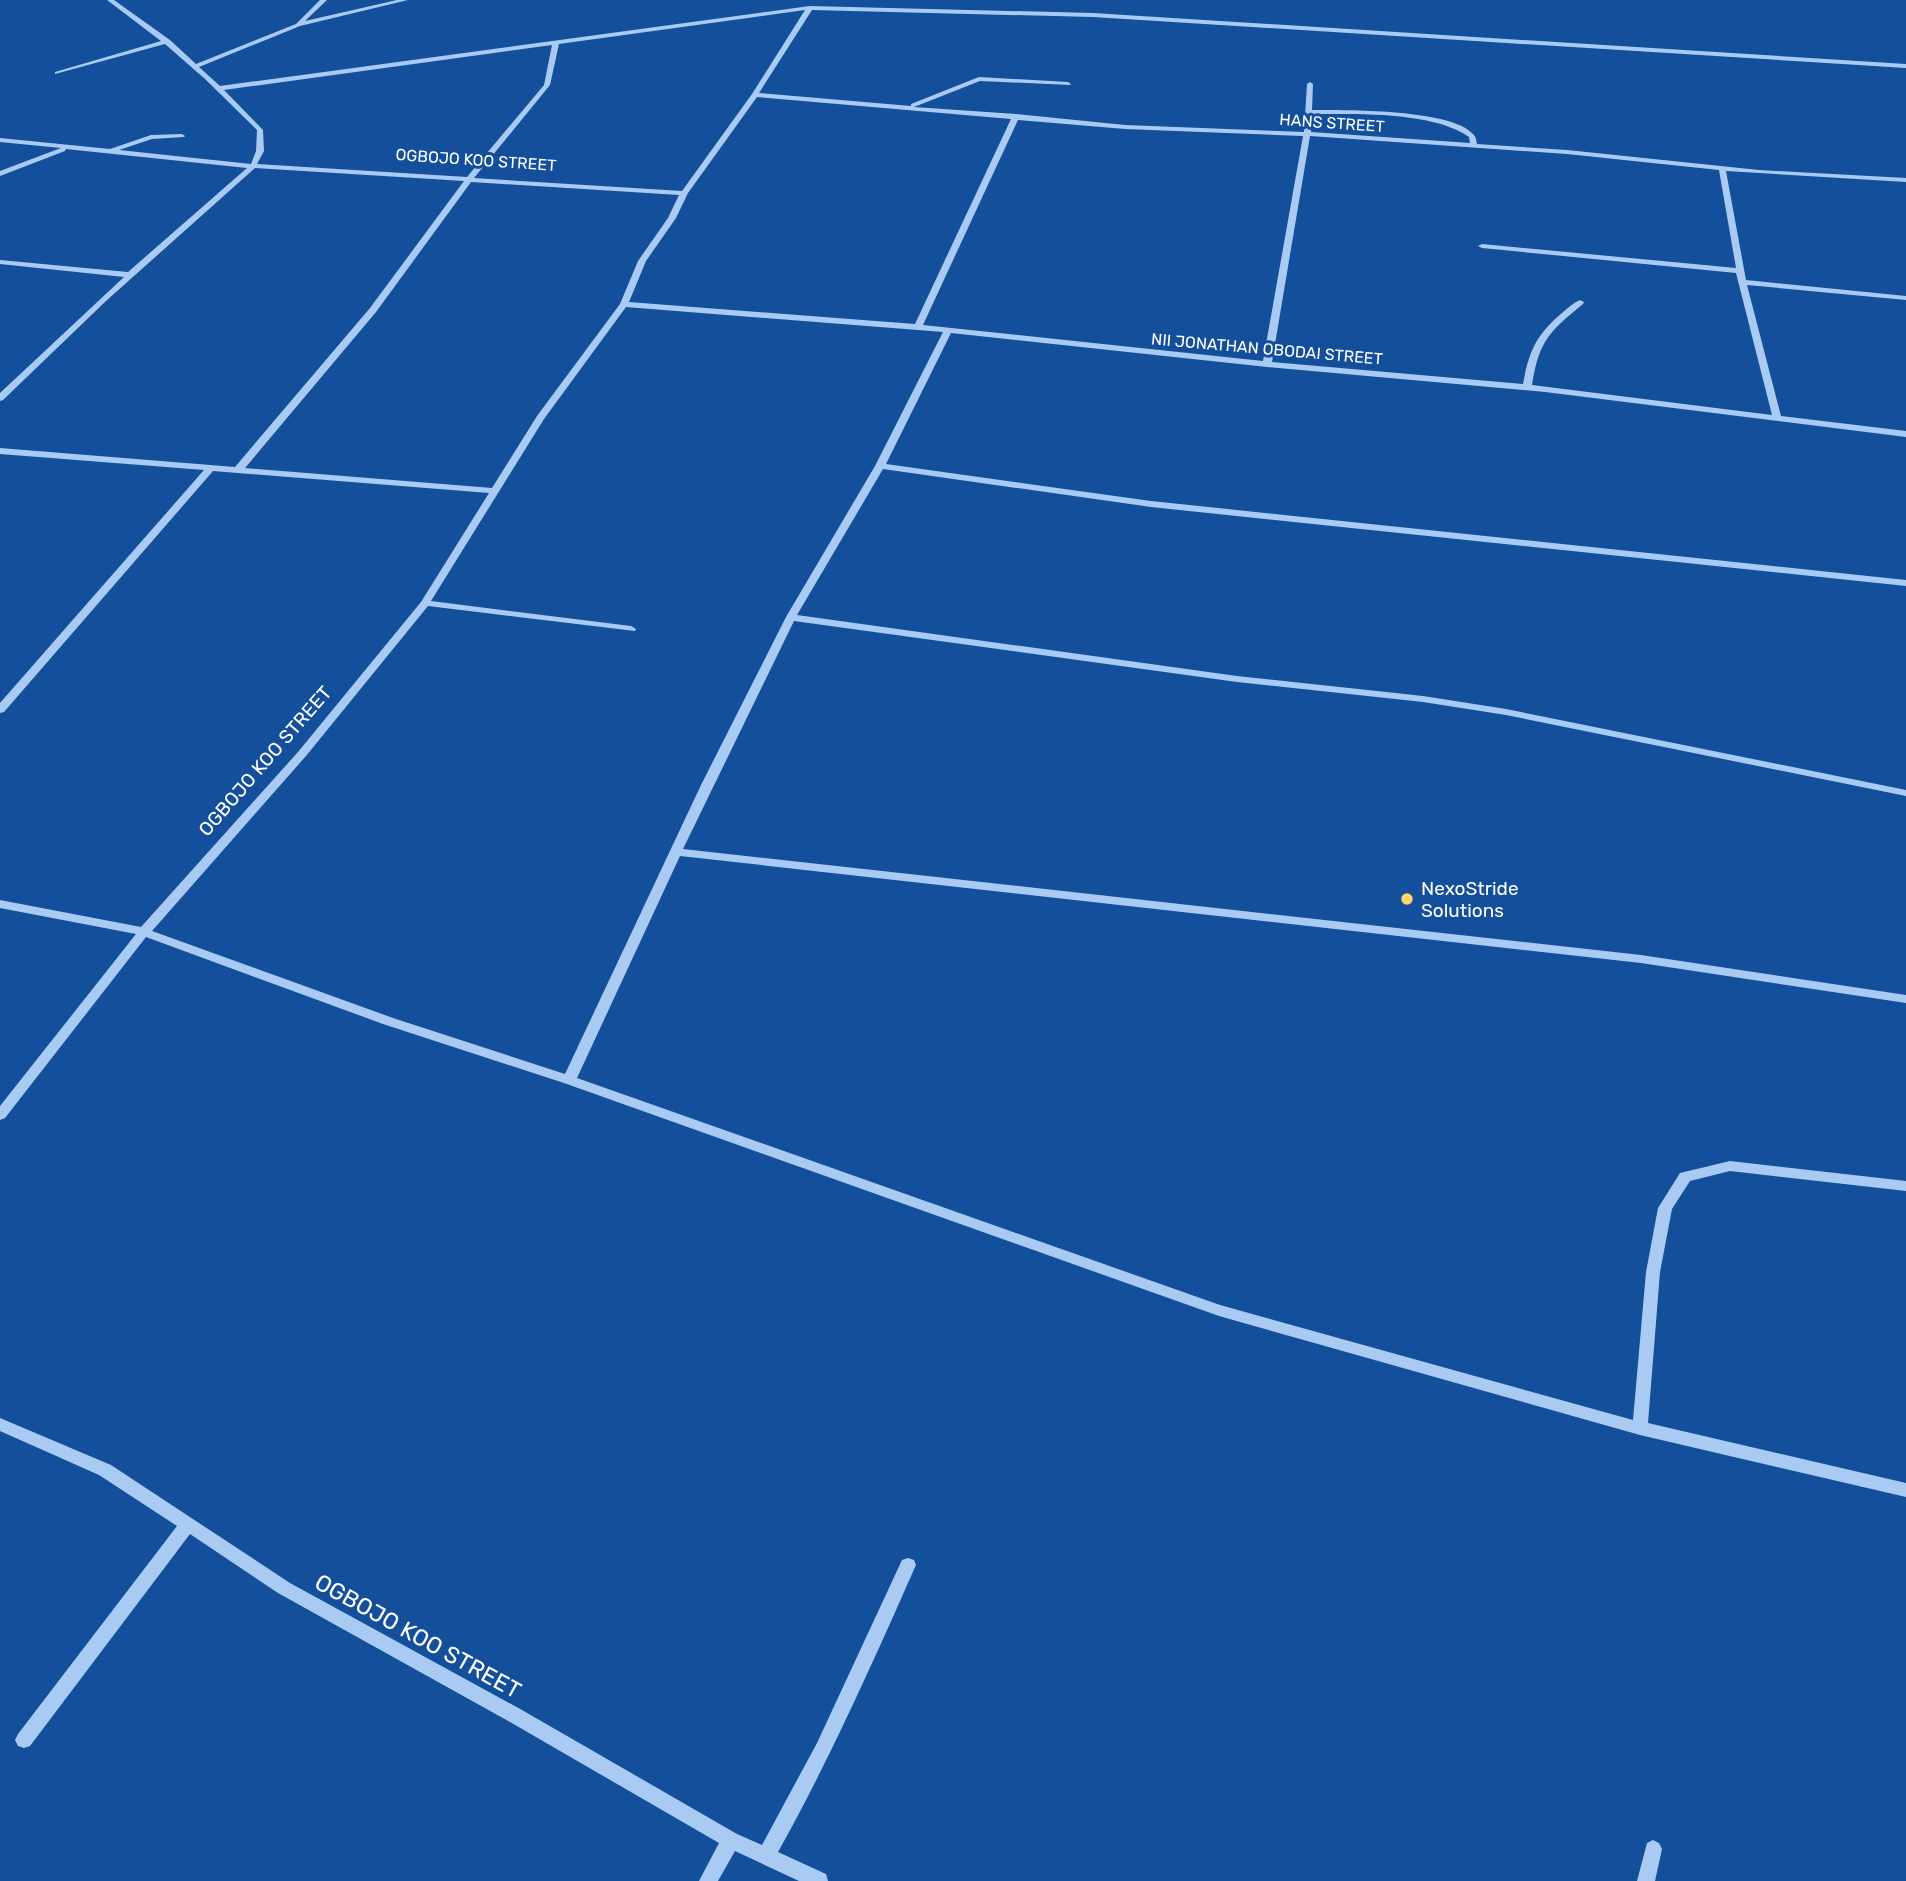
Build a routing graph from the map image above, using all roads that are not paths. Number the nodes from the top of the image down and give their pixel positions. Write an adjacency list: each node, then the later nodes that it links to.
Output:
1 (110, 0): 6 (street)
2 (324, 0): 5 (street)
3 (405, 0): 5 (street)
4 (810, 8): 7 (street); 9 (street); 14 (street)
5 (298, 25): 8 (street)
6 (168, 41): 8 (street); 10 (street)
7 (556, 41): 13 (street); 27 (street)
8 (198, 65): 13 (street)
9 (1906, 66)
10 (57, 73)
11 (1068, 83): 15 (street)
12 (1310, 84): 16 (street)
13 (221, 88): 24 (street)
14 (755, 95): 15 (street, HANS STREET); 29 (street)
15 (909, 107): 17 (street, HANS STREET)
16 (1308, 112): 18 (street); 21 (street)
17 (1016, 116): 18 (street, HANS STREET); 38 (street)
18 (1307, 134): 21 (street, HANS STREET); 40 (street)
19 (182, 136): 23 (street)
20 (0, 139): 22 (street)
21 (1474, 147): 25 (street, HANS STREET)
22 (67, 149): 23 (street); 26 (street)
23 (107, 152): 24 (street)
24 (253, 166): 27 (street, OGBOJO KOO STREET); 33 (street)
25 (1722, 168): 28 (street, HANS STREET); 32 (street)
26 (0, 174)
27 (469, 179): 29 (street, OGBOJO KOO STREET); 48 (street)
28 (1906, 180)
29 (684, 193): 37 (street)
30 (1482, 246): 32 (street)
31 (0, 262): 33 (street)
32 (1740, 271): 34 (street)
33 (131, 275): 42 (street)
34 (1742, 282): 35 (street); 43 (street)
35 (1906, 298)
36 (1580, 302): 41 (street)
37 (624, 304): 38 (street, NII JONATHAN OBODAI STREET); 49 (street, OGBOJO KOO STREET)
38 (918, 327): 39 (street, NII JONATHAN OBODAI STREET)
39 (948, 331): 40 (street, NII JONATHAN OBODAI STREET); 46 (street)
40 (1267, 364): 41 (street, NII JONATHAN OBODAI STREET)
41 (1527, 387): 43 (street, NII JONATHAN OBODAI STREET)
42 (0, 398)
43 (1777, 417): 44 (street, NII JONATHAN OBODAI STREET)
44 (1906, 433)
45 (0, 451): 47 (street)
46 (880, 466): 50 (street); 52 (street)
47 (211, 468): 48 (street); 54 (street)
48 (238, 470): 49 (street)
49 (495, 491): 51 (street, OGBOJO KOO STREET)
50 (1906, 583)
51 (425, 603): 53 (street); 58 (street, OGBOJO KOO STREET)
52 (791, 617): 55 (street); 56 (street)
53 (631, 629)
54 (0, 710)
55 (1906, 793)
56 (676, 852): 59 (street); 60 (street)
57 (0, 904): 58 (street)
58 (144, 932): 60 (street); 61 (street, OGBOJO KOO STREET)
59 (1906, 999)
60 (569, 1080): 64 (street)
61 (0, 1115)
62 (1906, 1186): 64 (street)
63 (0, 1423): 66 (street, OGBOJO KOO STREET)
64 (1640, 1429): 65 (street)
65 (1906, 1490)
66 (188, 1524): 68 (street); 69 (street, OGBOJO KOO STREET)
67 (908, 1565): 71 (street)
68 (24, 1740)
69 (731, 1840): 71 (street, OGBOJO KOO STREET); 72 (street)
70 (1653, 1849): 74 (street)
71 (766, 1856): 73 (street, OGBOJO KOO STREET)
72 (708, 1881)
73 (819, 1881)
74 (1646, 1881)

